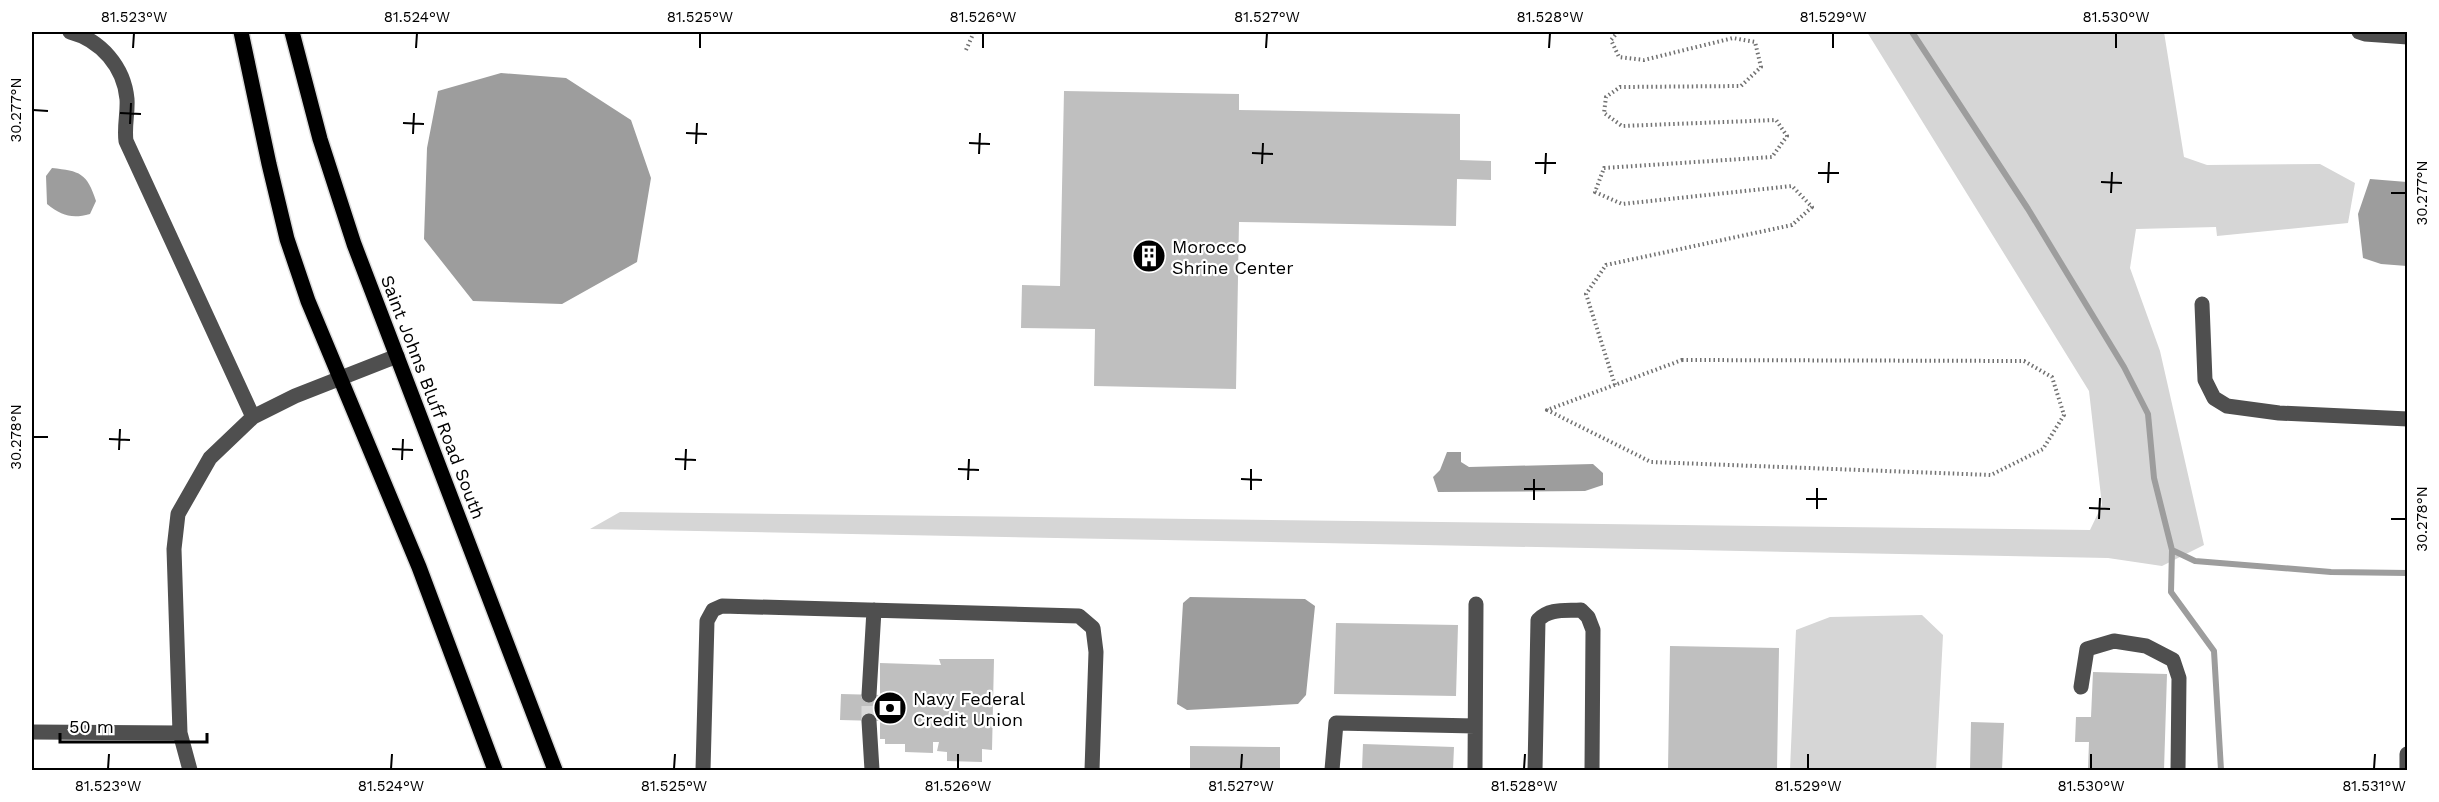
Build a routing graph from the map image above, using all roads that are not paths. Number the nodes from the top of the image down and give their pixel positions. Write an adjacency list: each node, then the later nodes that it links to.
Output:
1 (70, 32): 9 (street)
2 (241, 32): 8 (main road)
3 (292, 32): 7 (main road, Saint Johns Bluff Road South)
4 (2359, 32): 5 (street)
5 (2408, 37)
6 (2202, 304): 10 (street)
7 (398, 356): 8 (street); 22 (main road, Saint Johns Bluff Road South)
8 (340, 380): 9 (street); 21 (main road)
9 (253, 417): 18 (street)
10 (2408, 419)
11 (1476, 604): 16 (street)
12 (874, 610): 14 (street); 23 (street); 25 (street)
13 (2081, 687): 30 (street)
14 (869, 695)
15 (869, 721): 24 (street)
16 (1475, 726): 26 (street); 27 (street)
17 (32, 732): 18 (street)
18 (180, 733): 20 (street)
19 (2407, 754): 31 (street)
20 (190, 771)
21 (495, 771)
22 (555, 771)
23 (703, 771)
24 (872, 771)
25 (1092, 771)
26 (1332, 771)
27 (1475, 771)
28 (1535, 771): 29 (street)
29 (1592, 771)
30 (2178, 771)
31 (2406, 771)

